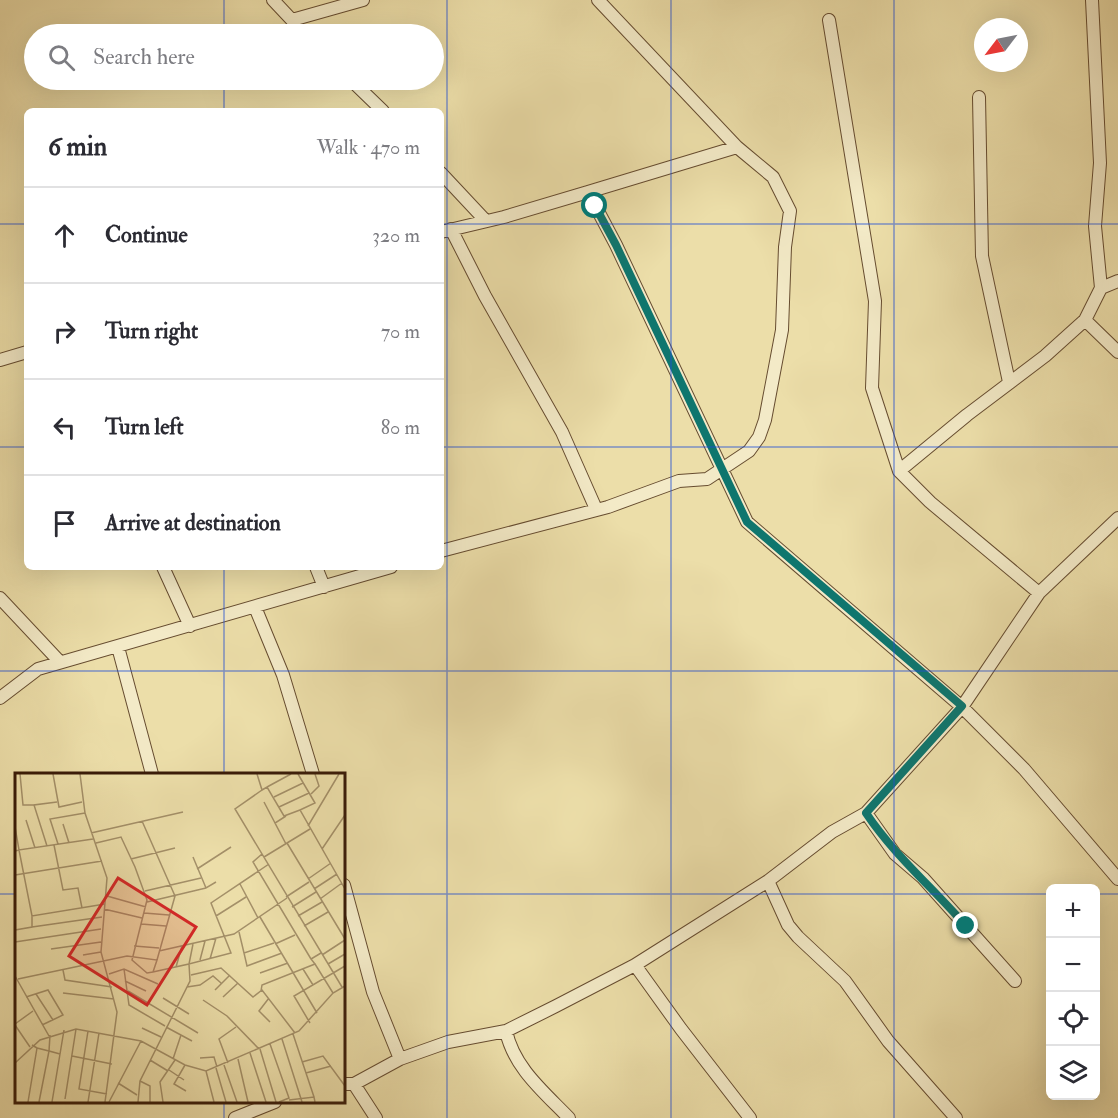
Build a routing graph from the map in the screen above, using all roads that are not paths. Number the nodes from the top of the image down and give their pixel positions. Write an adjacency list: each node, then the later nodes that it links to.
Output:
1 (273, 0): 5 (street)
2 (363, 0): 5 (street)
3 (598, 0): 11 (street)
4 (1092, 0): 17 (street)
5 (292, 20): 7 (street)
6 (830, 20): 24 (street)
7 (296, 24)
8 (361, 90): 10 (street)
9 (979, 97): 22 (street)
10 (379, 108)
11 (737, 147): 13 (street); 23 (street)
12 (444, 176): 14 (street)
13 (588, 192): 14 (street); 23 (street)
14 (485, 220): 15 (street)
15 (446, 231): 25 (street)
16 (1118, 281): 17 (street)
17 (1101, 288): 18 (street)
18 (1085, 320): 19 (street); 22 (street)
19 (1118, 351)
20 (24, 353): 21 (street)
21 (0, 360)
22 (1010, 382): 24 (street)
23 (720, 469): 25 (street); 39 (street)
24 (899, 471): 32 (street)
25 (596, 509): 27 (street)
26 (1118, 518): 32 (street)
27 (444, 550)
28 (164, 570): 35 (street)
29 (317, 570): 31 (street)
30 (381, 570): 31 (street)
31 (324, 587): 34 (street)
32 (1038, 593): 39 (street)
33 (0, 598): 37 (street)
34 (255, 607): 35 (street); 41 (street)
35 (190, 626): 36 (street)
36 (118, 646): 37 (street); 40 (street)
37 (60, 662): 38 (street)
38 (0, 698)
39 (962, 706): 42 (street); 43 (street)
40 (152, 773)
41 (313, 773)
42 (866, 813): 44 (street); 47 (street)
43 (1118, 879)
44 (768, 881): 46 (street); 57 (street)
45 (345, 889): 49 (street)
46 (635, 965): 48 (street); 56 (street)
47 (1015, 981)
48 (506, 1031): 49 (street); 55 (street)
49 (400, 1059): 50 (street)
50 (349, 1084): 54 (street)
51 (265, 1103): 52 (street)
52 (245, 1107): 53 (street)
53 (235, 1118)
54 (376, 1118)
55 (569, 1118)
56 (750, 1118)
57 (956, 1118)

